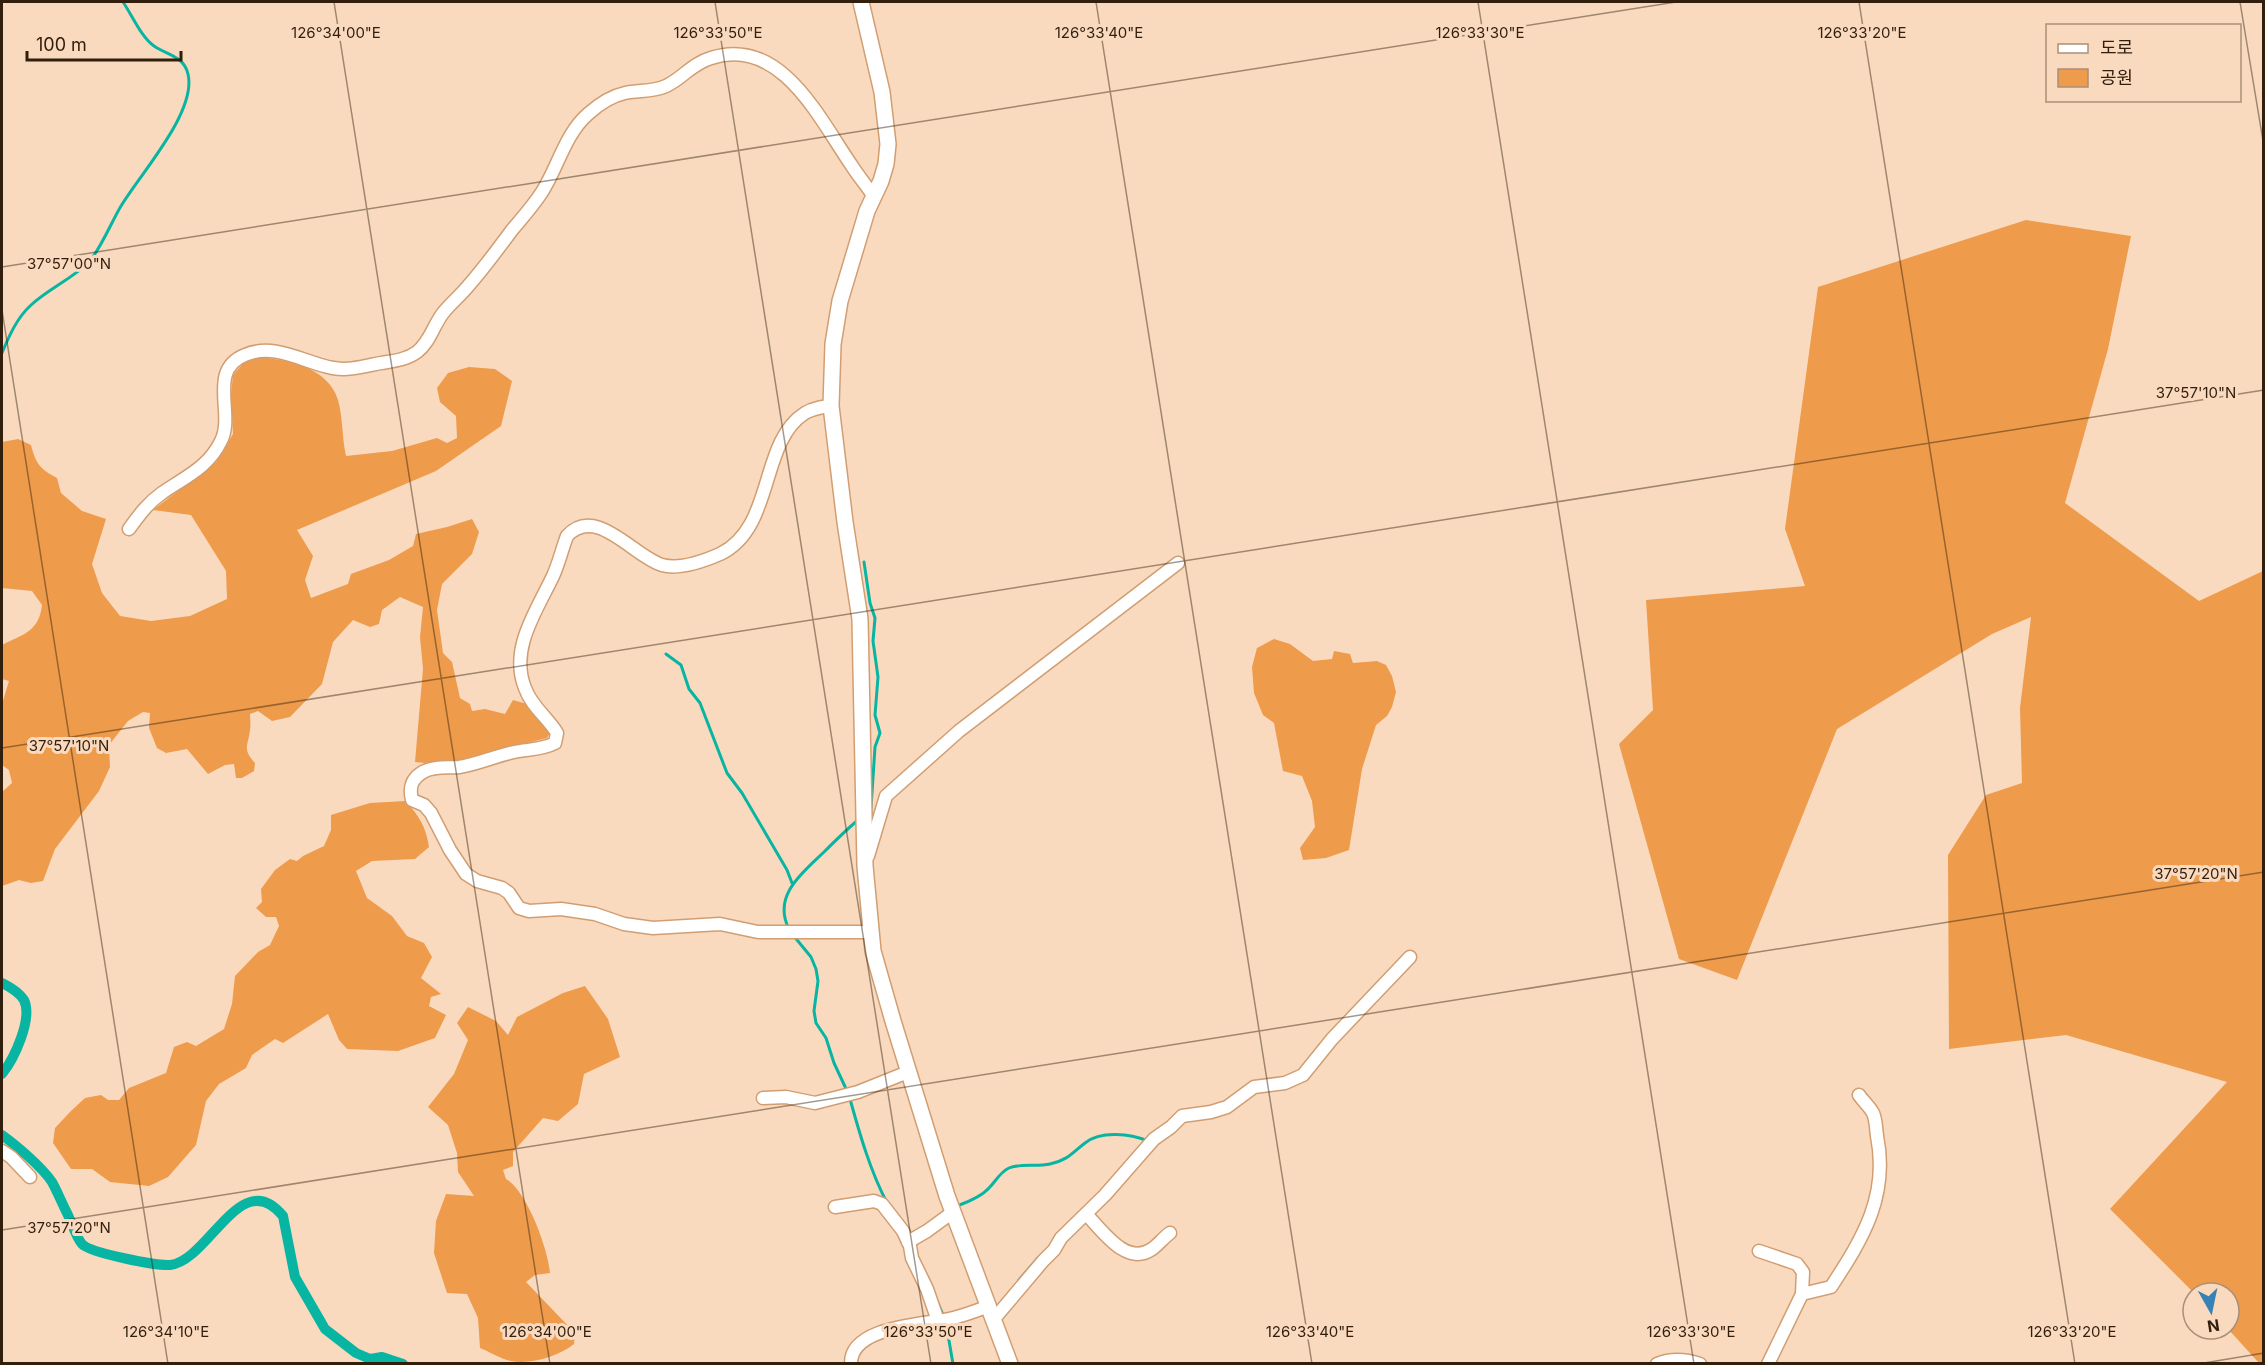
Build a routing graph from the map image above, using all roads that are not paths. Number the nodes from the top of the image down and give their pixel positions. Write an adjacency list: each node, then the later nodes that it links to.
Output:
1 (860, 6): 2 (main road)
2 (874, 196): 3 (main road); 4 (street)
3 (831, 406): 6 (main road); 7 (street)
4 (129, 529)
5 (1178, 563): 6 (street)
6 (865, 866): 7 (main road)
7 (871, 932): 9 (main road)
8 (1410, 957): 16 (street)
9 (908, 1072): 11 (street); 15 (main road)
10 (1859, 1095): 20 (street)
11 (763, 1098)
12 (2, 1152): 13 (street)
13 (30, 1177)
14 (835, 1207): 18 (street)
15 (952, 1209): 18 (street); 21 (main road)
16 (1086, 1214): 17 (street); 21 (street)
17 (1170, 1233)
18 (908, 1242): 22 (street)
19 (1759, 1251): 20 (street)
20 (1802, 1294): 27 (street)
21 (991, 1311): 22 (street); 24 (main road)
22 (944, 1320): 23 (street)
23 (851, 1364)
24 (1010, 1364)
25 (1657, 1364): 26 (street)
26 (1700, 1364)
27 (1768, 1364)

